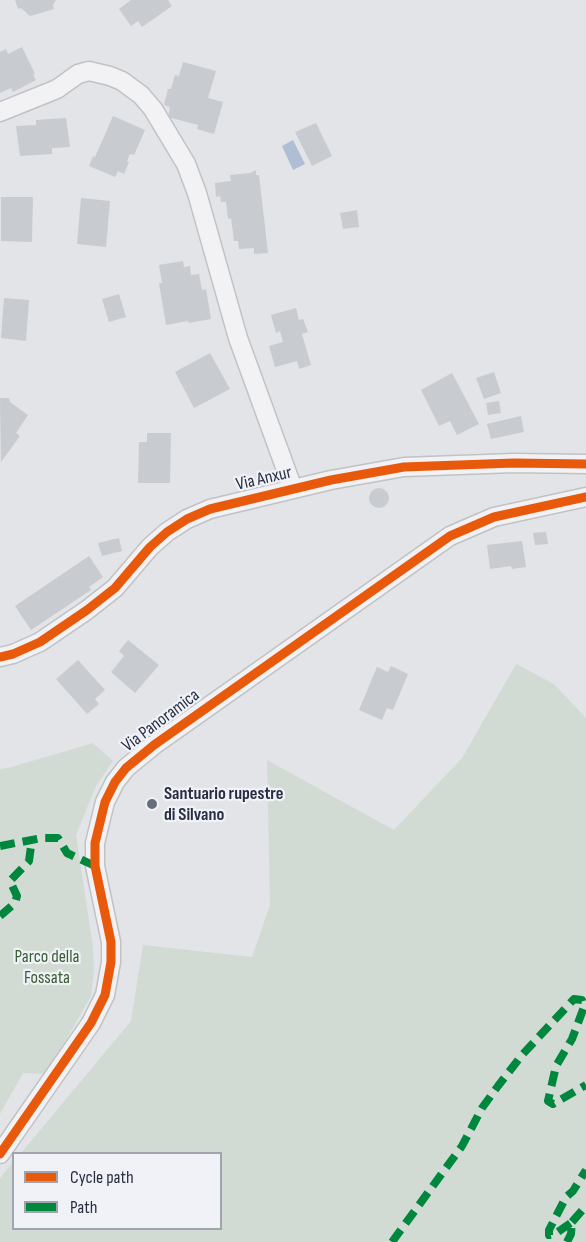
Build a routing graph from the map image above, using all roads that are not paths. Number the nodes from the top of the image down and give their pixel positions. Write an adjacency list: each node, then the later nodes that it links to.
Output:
1 (0, 112): 3 (street)
2 (586, 465): 3 (street, Via Anxur)
3 (293, 489): 5 (street, Via Anxur)
4 (586, 497): 6 (street, Via Panoramica)
5 (0, 657)
6 (0, 1154)

